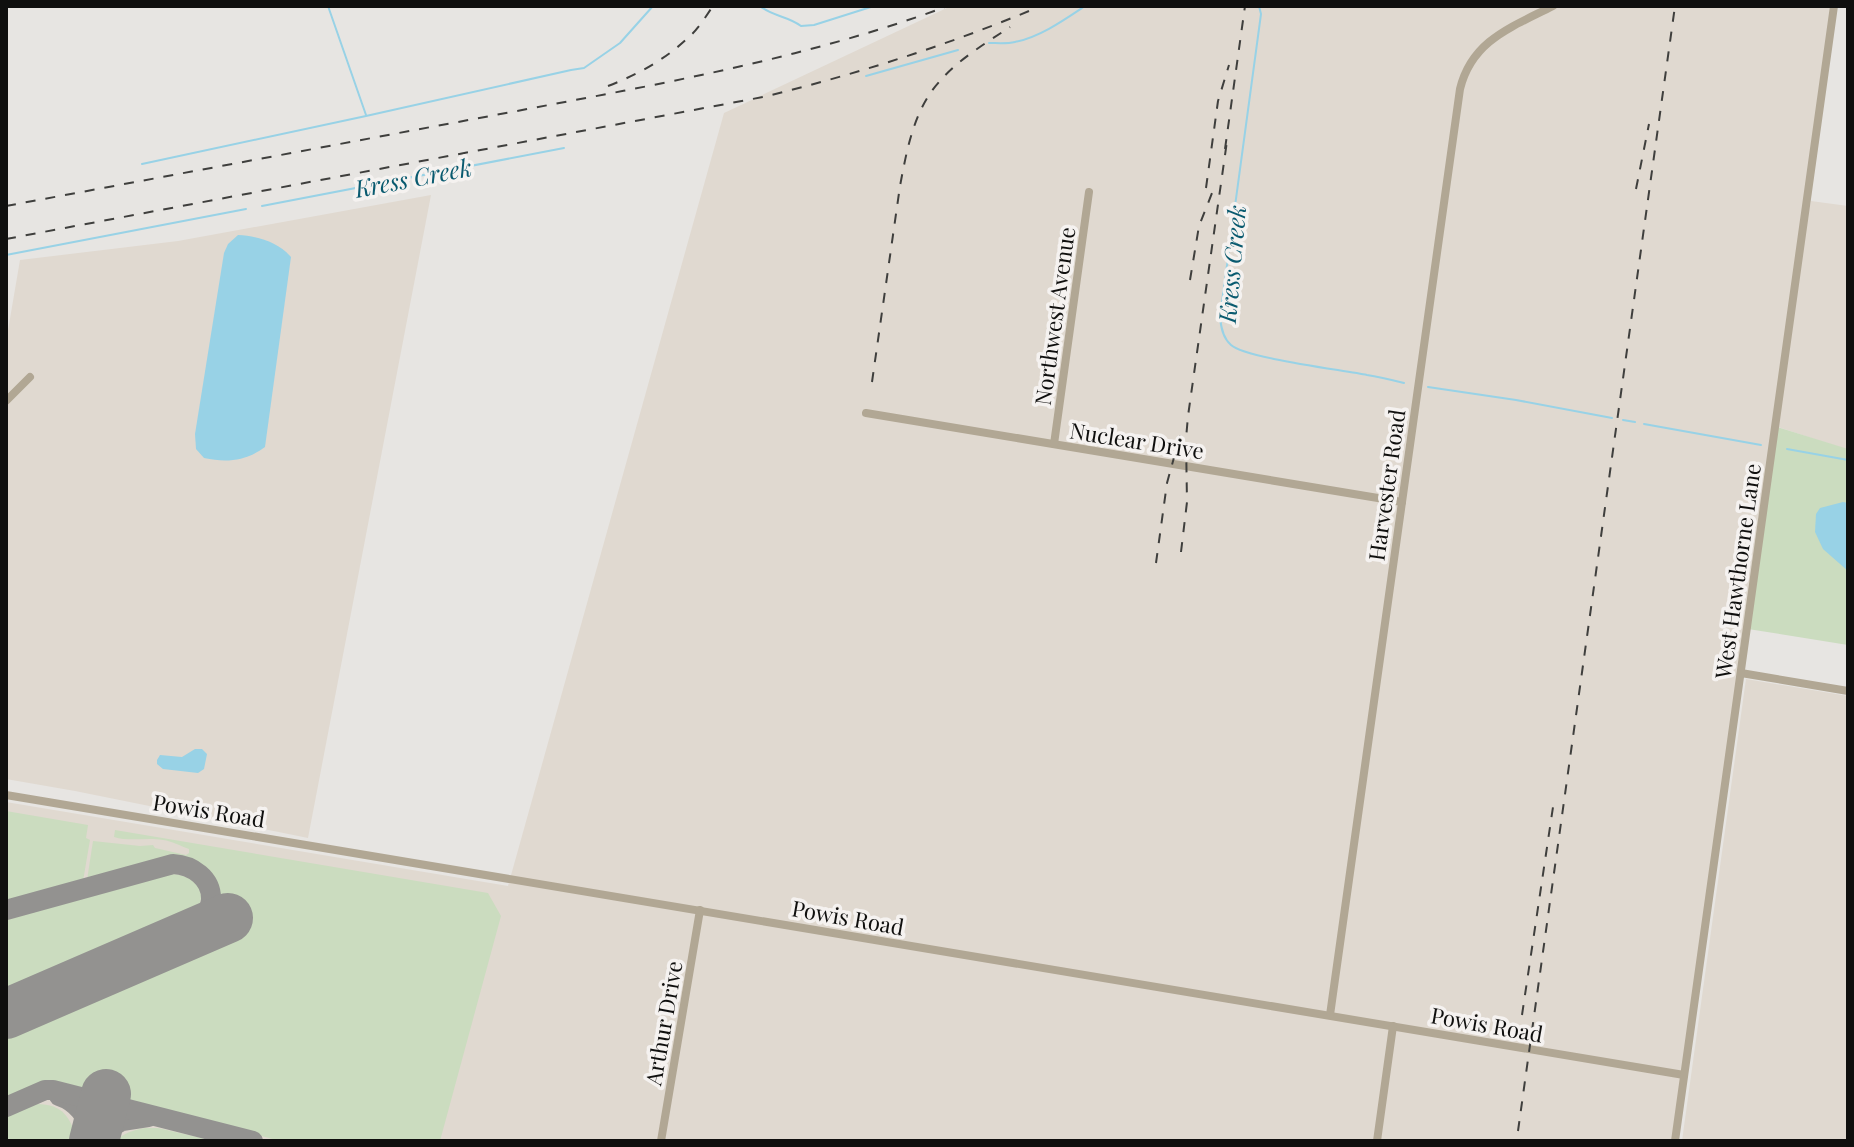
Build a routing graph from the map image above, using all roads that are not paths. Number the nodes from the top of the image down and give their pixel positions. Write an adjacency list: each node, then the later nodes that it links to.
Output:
1 (1553, 6): 8 (street, Harvester Road)
2 (1834, 6): 9 (street, West Hawthorne Lane)
3 (1089, 192): 7 (street, Northwest Avenue)
4 (30, 377): 5 (street)
5 (6, 401)
6 (866, 413): 7 (street, Nuclear Drive)
7 (1054, 444): 8 (street, Nuclear Drive)
8 (1402, 502): 13 (street, Harvester Road)
9 (1741, 673): 10 (street); 15 (street, West Hawthorne Lane)
10 (1848, 691)
11 (6, 795): 12 (street, Powis Road)
12 (700, 910): 13 (street, Powis Road); 16 (street, Arthur Drive)
13 (1330, 1015): 14 (street, Powis Road)
14 (1393, 1026): 15 (street, Powis Road); 17 (street)
15 (1684, 1075): 18 (street, West Hawthorne Lane)
16 (661, 1141)
17 (1377, 1141)
18 (1675, 1141)

